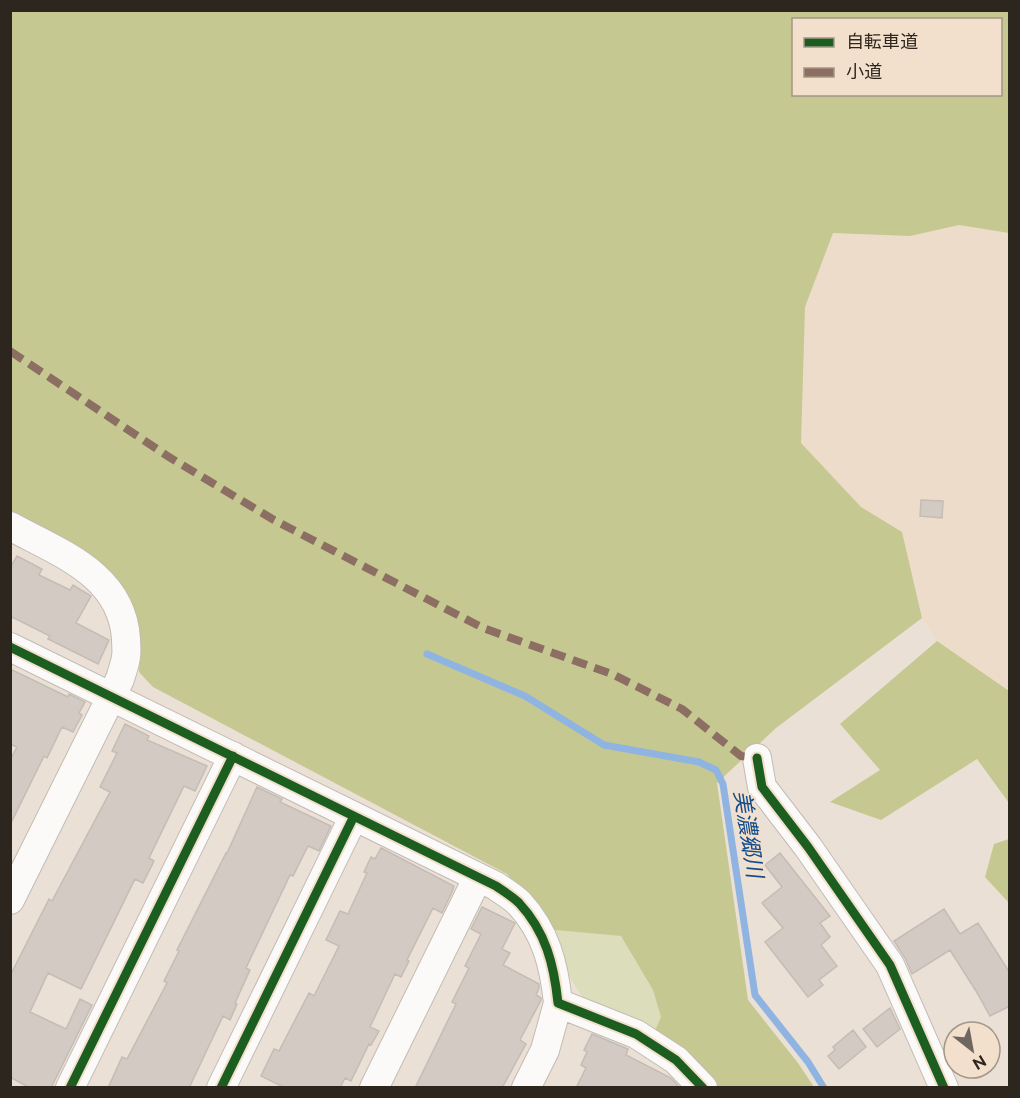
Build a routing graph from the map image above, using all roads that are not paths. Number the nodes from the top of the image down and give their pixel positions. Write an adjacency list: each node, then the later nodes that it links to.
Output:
1 (10, 526): 3 (street)
2 (10, 647): 3 (street)
3 (111, 697): 4 (street); 8 (street)
4 (232, 756): 6 (street); 11 (street)
5 (757, 758): 15 (street)
6 (354, 816): 7 (street); 12 (street)
7 (478, 877): 9 (street); 13 (street)
8 (10, 900)
9 (558, 1003): 10 (street); 14 (street)
10 (694, 1084)
11 (70, 1088)
12 (222, 1088)
13 (374, 1088)
14 (526, 1088)
15 (944, 1088)

